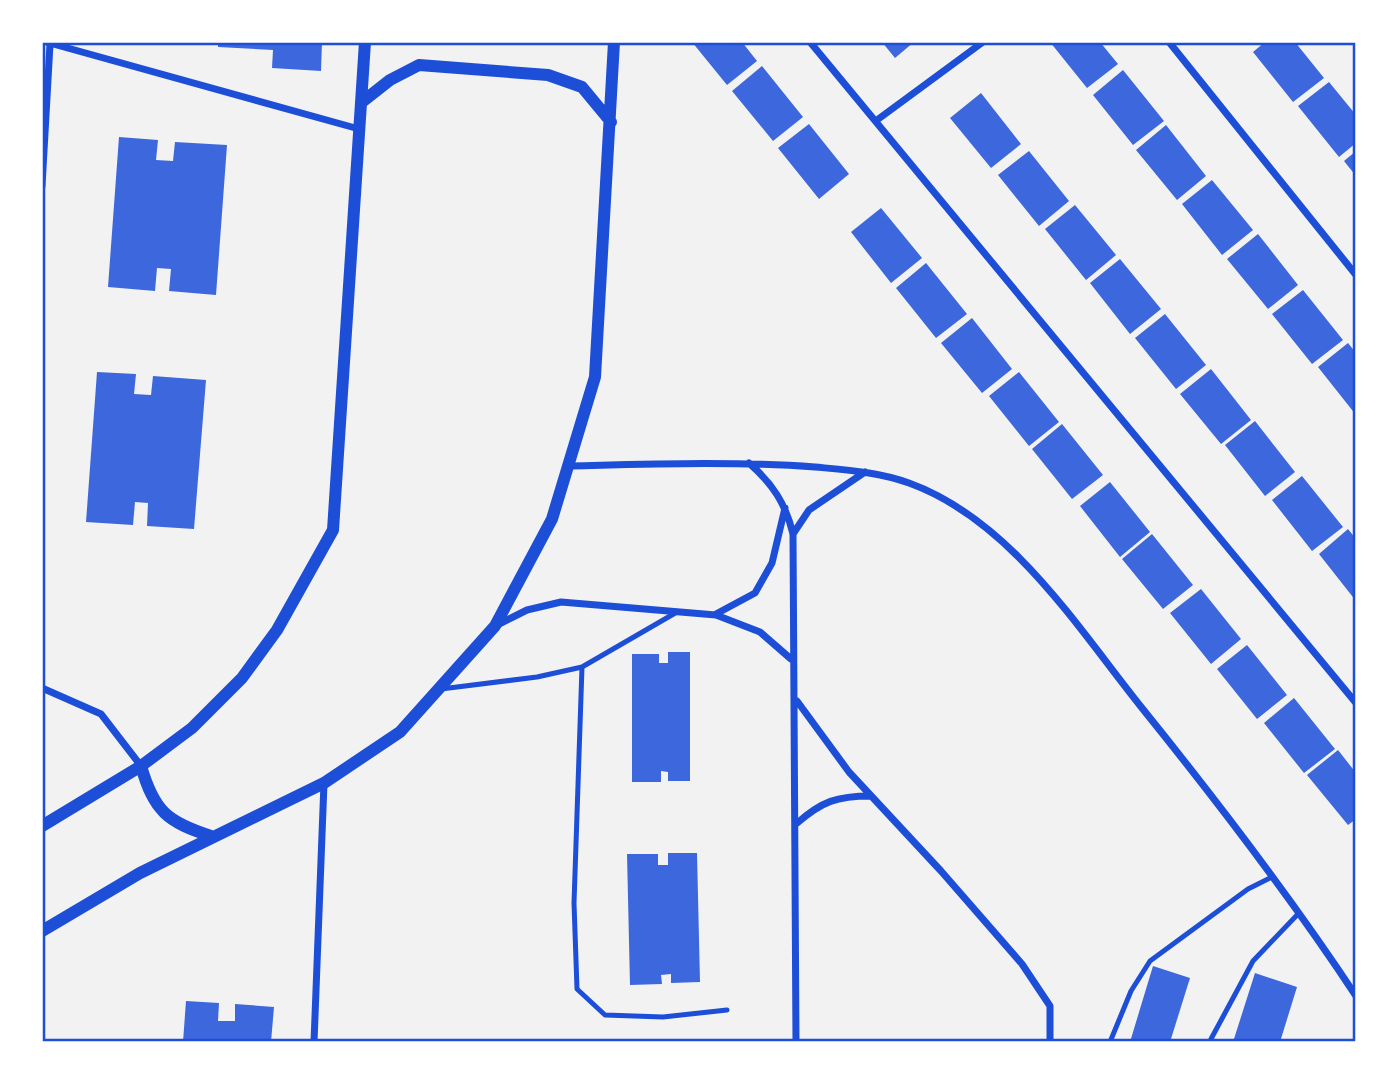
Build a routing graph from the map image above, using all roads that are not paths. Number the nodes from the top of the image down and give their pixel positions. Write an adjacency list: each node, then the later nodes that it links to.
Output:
1 (365, 42): 7 (street)
2 (614, 42): 9 (street)
3 (810, 42): 8 (street)
4 (984, 42): 8 (street)
5 (1169, 42): 12 (street)
6 (48, 43): 10 (street); 11 (street)
7 (362, 102): 9 (street); 10 (street)
8 (877, 120): 26 (street)
9 (611, 122): 14 (street)
10 (359, 129): 27 (street)
11 (42, 186)
12 (1356, 275)
13 (748, 462): 14 (street); 15 (street); 16 (street)
14 (567, 466): 20 (street)
15 (865, 471): 17 (street); 33 (street)
16 (785, 507): 17 (street); 19 (street)
17 (793, 534): 21 (street)
18 (678, 611): 19 (street); 20 (street); 22 (lane)
19 (716, 614): 21 (street)
20 (495, 626): 24 (street)
21 (791, 659): 25 (street)
22 (582, 667): 24 (lane); 37 (lane)
23 (42, 688): 27 (street)
24 (438, 689): 28 (street)
25 (796, 700): 29 (street); 30 (street)
26 (1356, 703)
27 (141, 766): 31 (street); 32 (street)
28 (324, 783): 32 (street); 39 (street)
29 (871, 796): 30 (street); 41 (street)
30 (796, 824): 40 (street)
31 (42, 826)
32 (211, 836): 35 (street)
33 (1272, 877): 34 (street); 42 (lane)
34 (1298, 914): 36 (street); 38 (lane)
35 (42, 931)
36 (1356, 996)
37 (727, 1010)
38 (1211, 1039)
39 (314, 1042)
40 (796, 1042)
41 (1049, 1042)
42 (1110, 1042)

